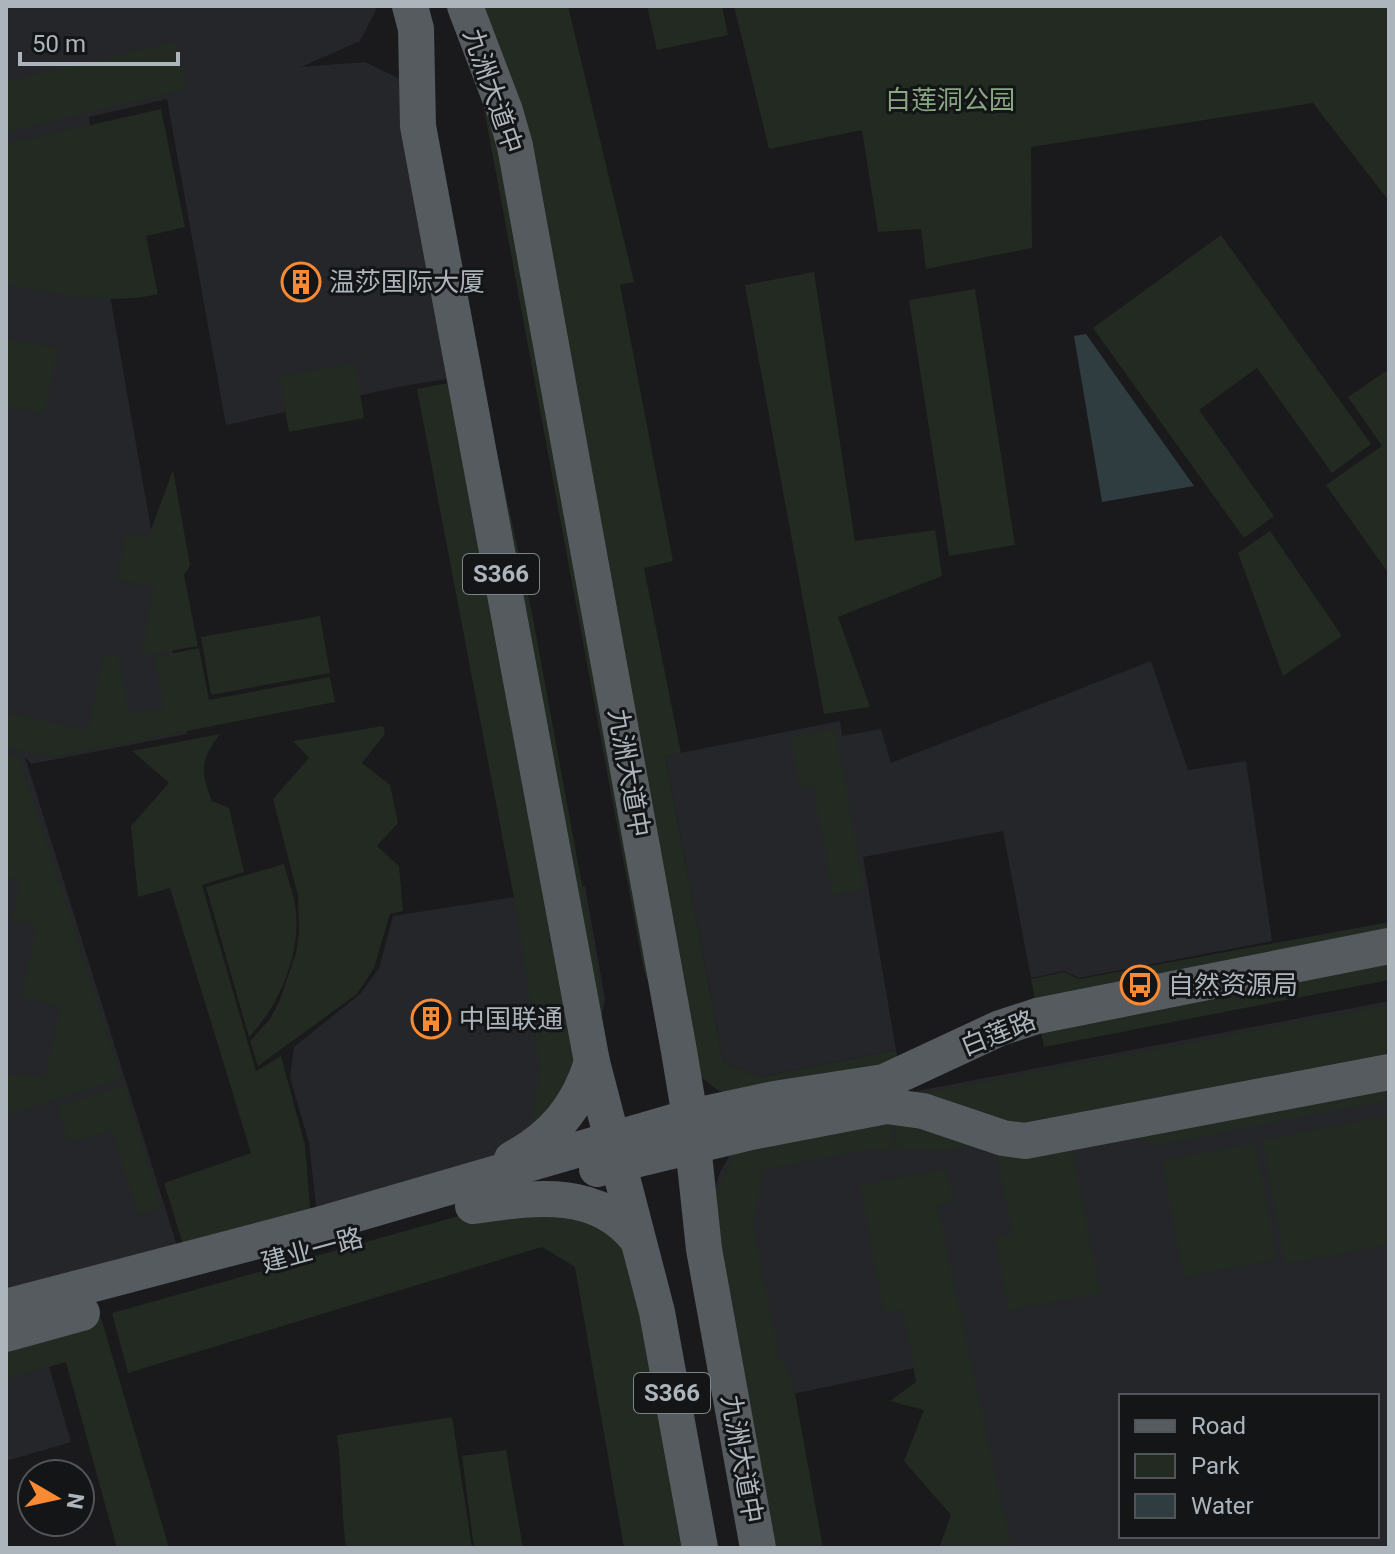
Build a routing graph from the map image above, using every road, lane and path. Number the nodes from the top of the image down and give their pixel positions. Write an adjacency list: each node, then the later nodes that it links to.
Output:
1 (410, 6): 5 (main road, S366)
2 (465, 6): 4 (main road, 九洲大道中 / S366)
3 (1389, 946): 7 (main road, 白莲路)
4 (679, 1051): 7 (main road); 8 (main road, 九洲大道中 / S366)
5 (592, 1062): 10 (main road, S366); 11 (main road)
6 (1389, 1072): 9 (main road, 白莲路)
7 (774, 1099): 8 (main road, 白莲路)
8 (692, 1131): 9 (main road, 白莲路); 10 (main road, 白莲路); 13 (main road, 九洲大道中 / S366)
9 (751, 1132): 13 (main road)
10 (616, 1151): 11 (main road, 建业一路); 12 (main road, S366)
11 (472, 1194): 12 (main road); 14 (main road, 建业一路); 15 (main road, 建业一路)
12 (637, 1239): 16 (main road, S366)
13 (704, 1249): 17 (main road, 九洲大道中 / S366)
14 (6, 1307)
15 (6, 1334)
16 (700, 1548)
17 (758, 1548)

